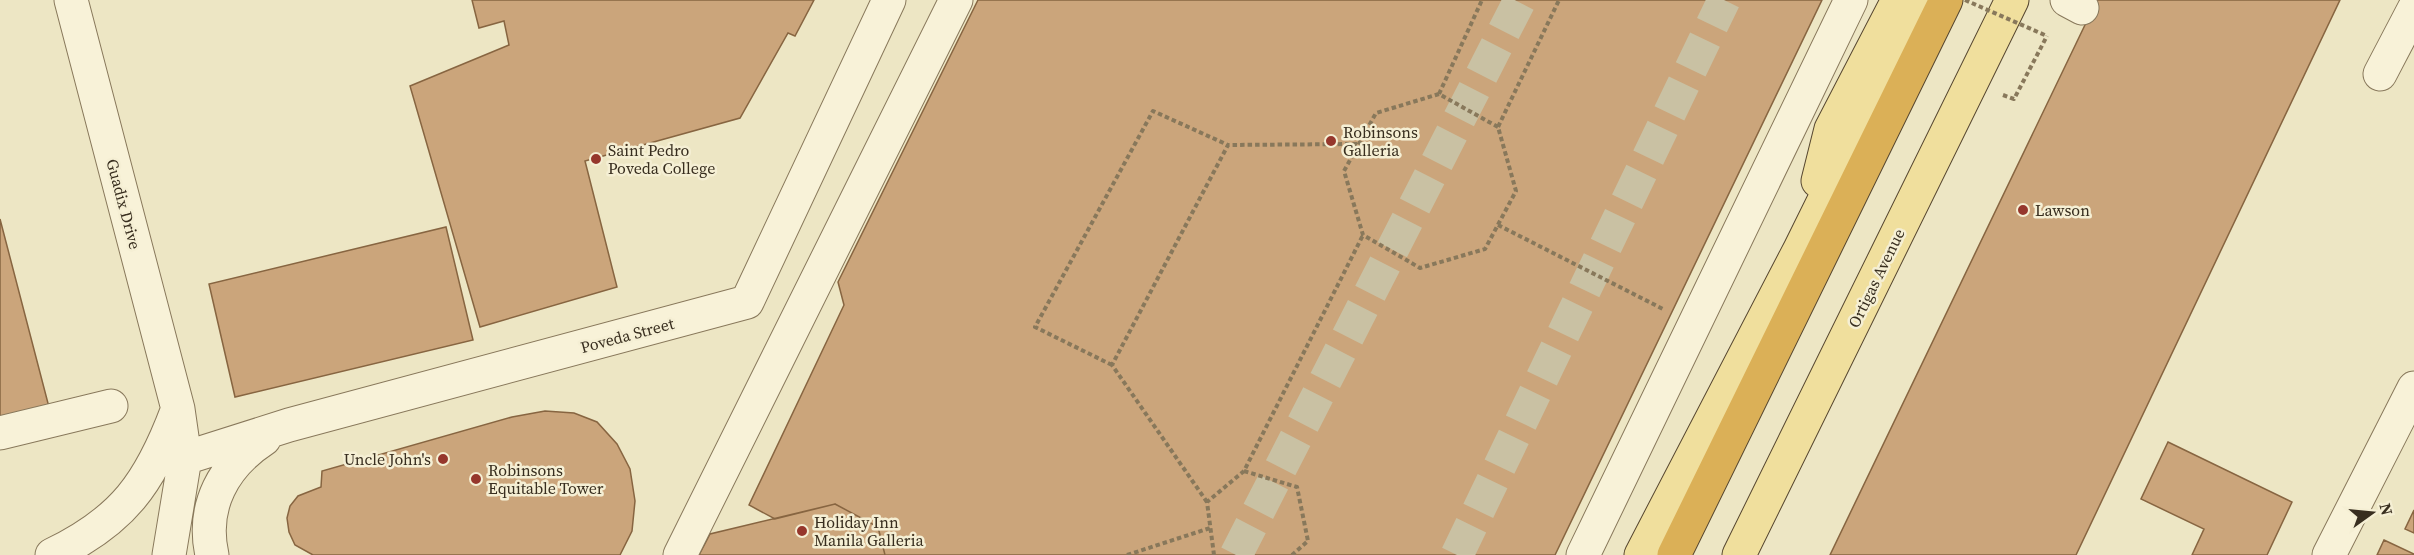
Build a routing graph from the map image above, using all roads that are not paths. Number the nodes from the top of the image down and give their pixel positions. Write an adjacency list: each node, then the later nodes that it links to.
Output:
1 (71, 0): 18 (street, Guadix Drive)
2 (889, 0): 14 (street)
3 (956, 0): 15 (street)
4 (1851, 0): 26 (street)
5 (1898, 0): 13 (main road)
6 (1923, 0): 12 (main road)
7 (1936, 0): 12 (street)
8 (1947, 0): 28 (highway)
9 (2012, 0): 29 (main road, Ortigas Avenue)
10 (2414, 9): 11 (street)
11 (2380, 74)
12 (1860, 126): 13 (main road)
13 (1800, 249): 27 (main road)
14 (747, 302): 15 (street); 19 (street, Poveda Street)
15 (796, 319): 22 (street)
16 (2414, 388): 30 (street)
17 (111, 406): 20 (street)
18 (178, 409): 21 (street, Guadix Drive); 23 (street)
19 (290, 425): 21 (street, Poveda Street); 25 (street)
20 (0, 433)
21 (185, 458): 24 (street, Guadix Drive)
22 (687, 549)
23 (52, 555)
24 (169, 555)
25 (212, 555)
26 (1582, 555)
27 (1641, 555)
28 (1674, 555)
29 (1739, 555)
30 (2329, 555)

